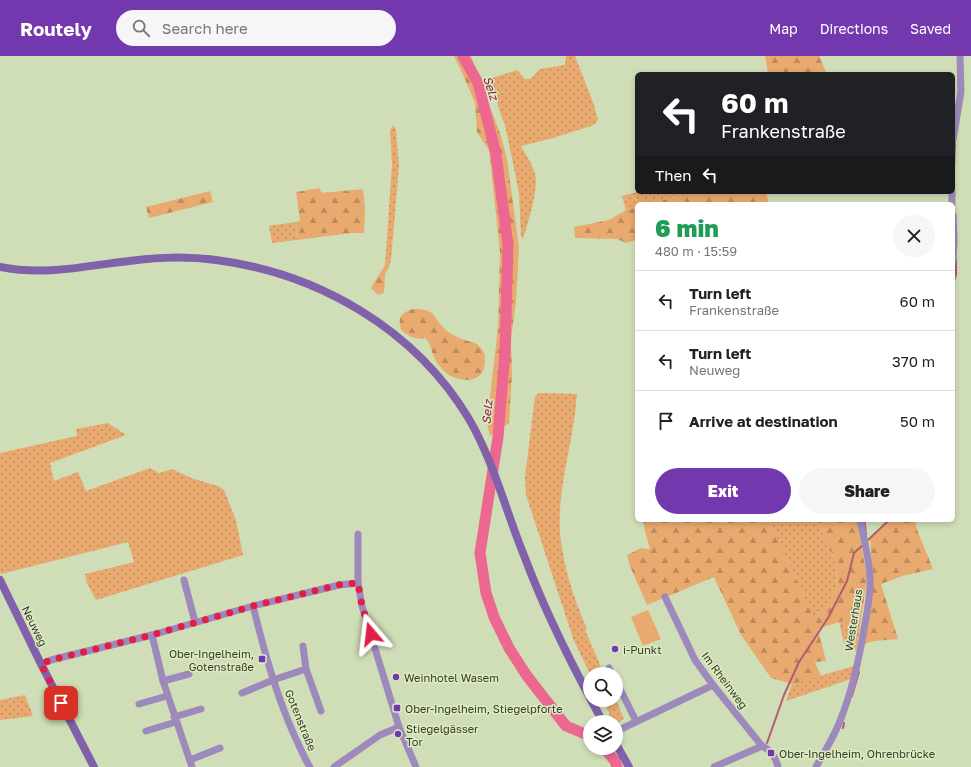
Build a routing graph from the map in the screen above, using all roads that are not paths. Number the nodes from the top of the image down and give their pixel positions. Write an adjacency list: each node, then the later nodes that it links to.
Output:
1 (960, 56): 2 (street)
2 (955, 128)
3 (0, 267): 19 (main road)
4 (860, 522): 43 (street, Westerhaus)
5 (358, 534): 8 (street)
6 (0, 580): 14 (main road, Neuweg)
7 (184, 580): 11 (street)
8 (358, 583): 10 (street); 29 (street)
9 (665, 597): 20 (street, Im Rheinweg)
10 (253, 606): 11 (street); 17 (street, Gotenstraße)
11 (195, 622): 12 (street)
12 (152, 635): 14 (street); 18 (street)
13 (303, 646): 15 (street, Gotenstraße)
14 (41, 664): 36 (main road, Neuweg)
15 (306, 669): 17 (street, Gotenstraße); 26 (street, Gotenstraße)
16 (190, 674): 18 (street)
17 (274, 680): 21 (street, Gotenstraße); 37 (street, Gotenstraße)
18 (163, 681): 23 (street)
19 (583, 685)
20 (712, 685): 28 (street); 32 (street, Im Rheinweg)
21 (242, 693)
22 (623, 695): 28 (street)
23 (168, 696): 24 (street); 27 (street)
24 (138, 704)
25 (201, 709): 27 (street)
26 (321, 711)
27 (175, 719): 31 (street); 35 (street)
28 (636, 721): 30 (street)
29 (399, 727): 38 (street); 39 (street)
30 (623, 728)
31 (146, 731)
32 (762, 746): 41 (street); 42 (street, Im Rheinweg)
33 (220, 748): 35 (street)
34 (622, 755): 40 (main road)
35 (191, 764)
36 (94, 767)
37 (310, 767)
38 (334, 767)
39 (416, 767)
40 (629, 767)
41 (714, 767)
42 (778, 767)
43 (816, 767)

